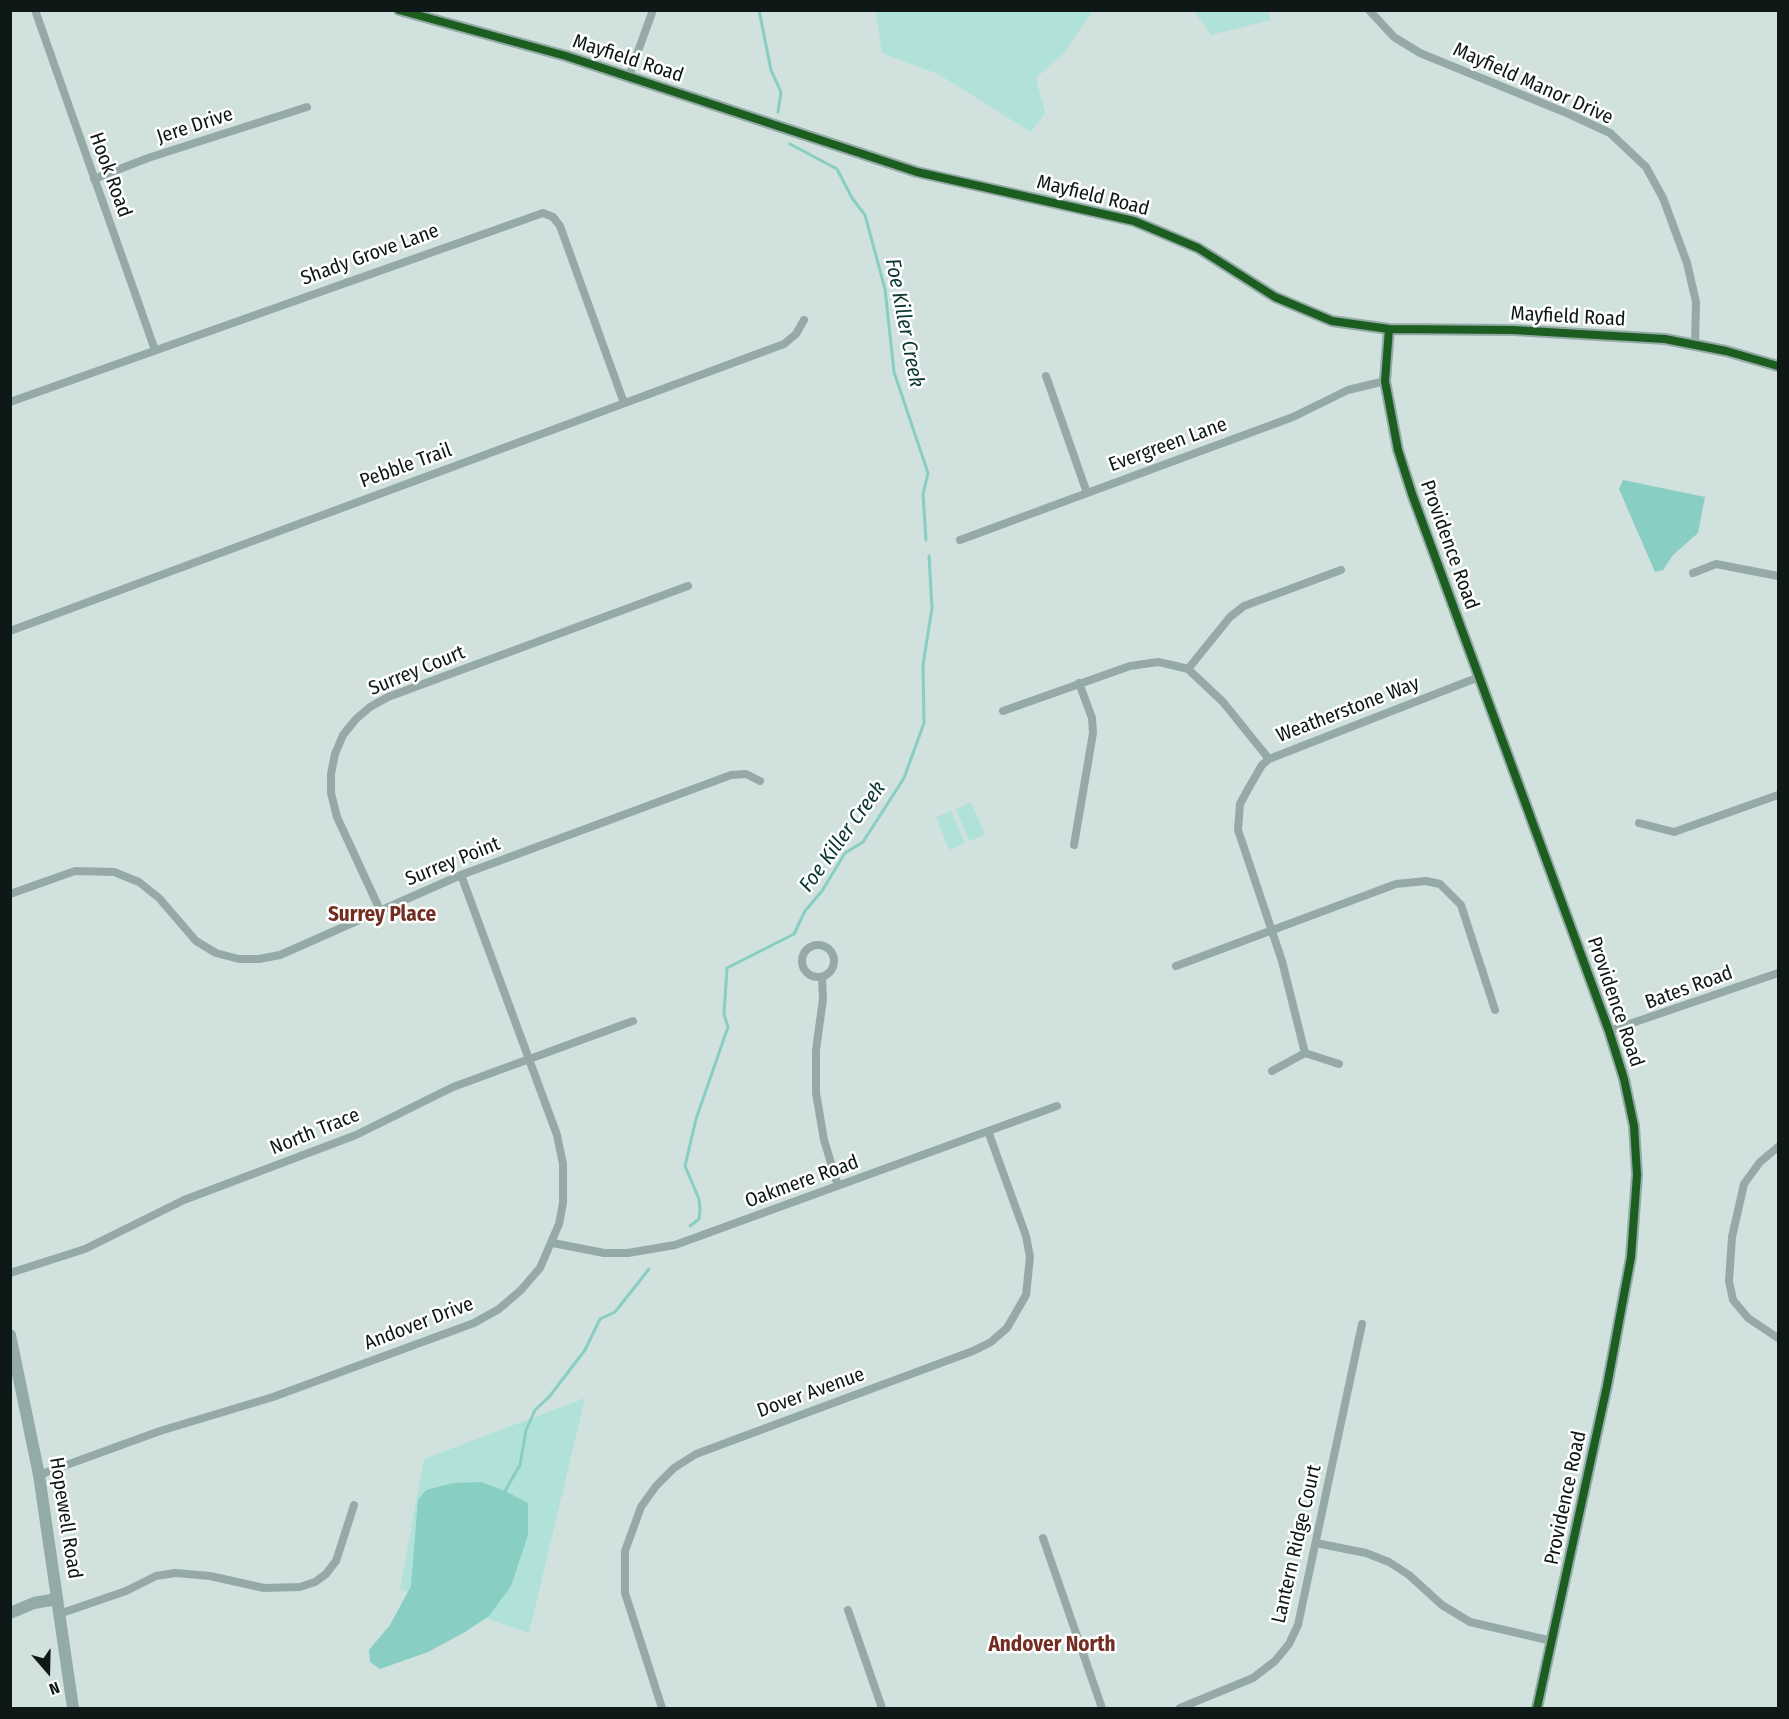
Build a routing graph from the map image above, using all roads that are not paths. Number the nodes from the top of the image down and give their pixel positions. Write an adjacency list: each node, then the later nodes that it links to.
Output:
1 (35, 10): 7 (street, Hook Road)
2 (399, 10): 5 (street, Mayfield Road)
3 (653, 10): 5 (street)
4 (1369, 10): 10 (street, Mayfield Manor Drive)
5 (629, 76): 9 (street, Mayfield Road)
6 (307, 107): 7 (street, Jere Drive)
7 (94, 179): 11 (street, Hook Road)
8 (804, 320): 16 (street, Pebble Trail)
9 (1389, 328): 10 (street, Mayfield Road); 14 (street, Providence Road)
10 (1695, 344): 12 (street, Mayfield Road)
11 (155, 350): 15 (street, Shady Grove Lane); 16 (street, Shady Grove Lane)
12 (1779, 366)
13 (1046, 376): 17 (street)
14 (1385, 381): 17 (street, Evergreen Lane); 25 (street, Providence Road)
15 (10, 402)
16 (624, 403): 23 (street, Pebble Trail)
17 (1087, 493): 18 (street, Evergreen Lane)
18 (960, 540)
19 (1341, 570): 24 (street)
20 (1693, 573): 21 (street)
21 (1779, 576)
22 (688, 586): 35 (street, Surrey Court)
23 (10, 631)
24 (1188, 669): 26 (street); 28 (street)
25 (1479, 677): 28 (street, Weatherstone Way); 42 (street, Providence Road)
26 (1078, 683): 27 (street); 32 (street)
27 (1003, 711)
28 (1269, 759): 36 (street, Weatherstone Way)
29 (760, 780): 33 (street, Surrey Point)
30 (1779, 795): 31 (street)
31 (1639, 823)
32 (1074, 844)
33 (461, 875): 35 (street, Surrey Point); 44 (street, Andover Drive)
34 (10, 894): 35 (street, Surrey Point)
35 (380, 910)
36 (1271, 931): 37 (street); 40 (street); 43 (street, Weatherstone Way)
37 (1176, 966)
38 (1779, 973): 42 (street, Bates Road)
39 (822, 977): 50 (street)
40 (1495, 1010)
41 (633, 1021): 44 (street, North Trace)
42 (1609, 1032): 64 (street, Providence Road)
43 (1305, 1053): 45 (street); 46 (street)
44 (529, 1058): 51 (street, Andover Drive); 52 (street, North Trace)
45 (1339, 1064)
46 (1272, 1071)
47 (1057, 1107): 48 (street, Oakmere Road)
48 (988, 1131): 50 (street, Oakmere Road); 66 (street, Dover Avenue)
49 (1779, 1147): 55 (street)
50 (838, 1186): 51 (street, Oakmere Road)
51 (553, 1243): 56 (street, Andover Drive)
52 (10, 1273)
53 (1362, 1324): 59 (street, Lantern Ridge Court)
54 (10, 1335): 56 (street, Hopewell Road)
55 (1779, 1338)
56 (39, 1475): 60 (street, Hopewell Road)
57 (354, 1505): 63 (street)
58 (1043, 1538): 68 (street)
59 (1316, 1543): 64 (street); 69 (street, Lantern Ridge Court)
60 (57, 1599): 62 (street); 63 (street, Hopewell Road)
61 (848, 1610): 67 (street)
62 (10, 1613)
63 (59, 1614): 65 (street, Hopewell Road)
64 (1552, 1641): 70 (street, Providence Road)
65 (73, 1708)
66 (662, 1708)
67 (882, 1708)
68 (1102, 1708)
69 (1180, 1708)
70 (1538, 1708)

